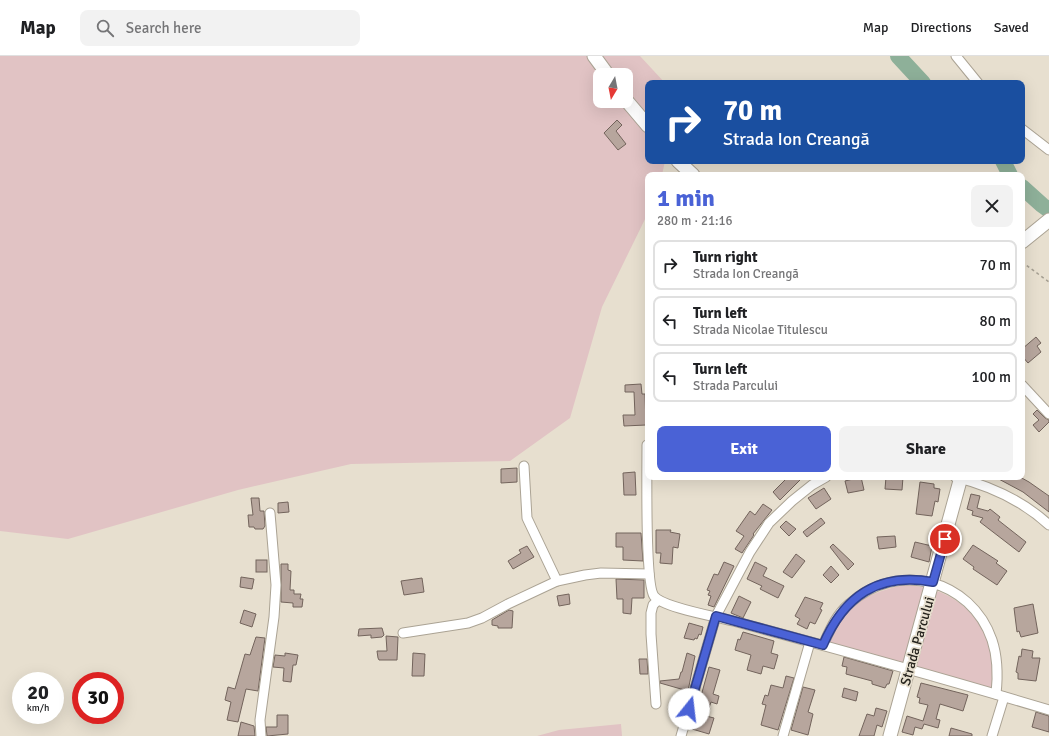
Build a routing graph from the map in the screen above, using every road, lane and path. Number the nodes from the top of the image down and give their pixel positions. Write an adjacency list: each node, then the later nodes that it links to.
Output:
1 (594, 56): 3 (main road)
2 (956, 56): 4 (street)
3 (603, 68)
4 (976, 80)
5 (633, 108): 6 (main road)
6 (645, 122)
7 (1025, 130): 8 (street)
8 (1049, 150)
9 (681, 164): 10 (main road)
10 (690, 172)
11 (1048, 221): 12 (main road)
12 (1025, 240)
13 (1025, 264): 14 (path)
14 (1049, 282)
15 (1025, 388): 16 (street)
16 (1049, 414)
17 (524, 466): 25 (street)
18 (648, 480): 24 (street)
19 (821, 480): 28 (street)
20 (958, 480): 26 (main road, Strada Parcului)
21 (969, 480): 23 (street)
22 (270, 512): 36 (street)
23 (1049, 525)
24 (649, 574): 25 (street); 27 (street)
25 (557, 581): 29 (street)
26 (933, 582): 31 (street); 32 (main road, Strada Parcului); 33 (street)
27 (658, 600): 28 (street); 34 (street)
28 (716, 616): 30 (street); 37 (street)
29 (403, 634)
30 (810, 642): 31 (street); 38 (street)
31 (823, 645): 32 (street)
32 (909, 669): 33 (street); 39 (main road, Strada Parcului)
33 (1000, 695): 35 (street); 40 (street)
34 (656, 704)
35 (1049, 710)
36 (261, 736)
37 (681, 736)
38 (783, 736)
39 (890, 736)
40 (992, 736)

